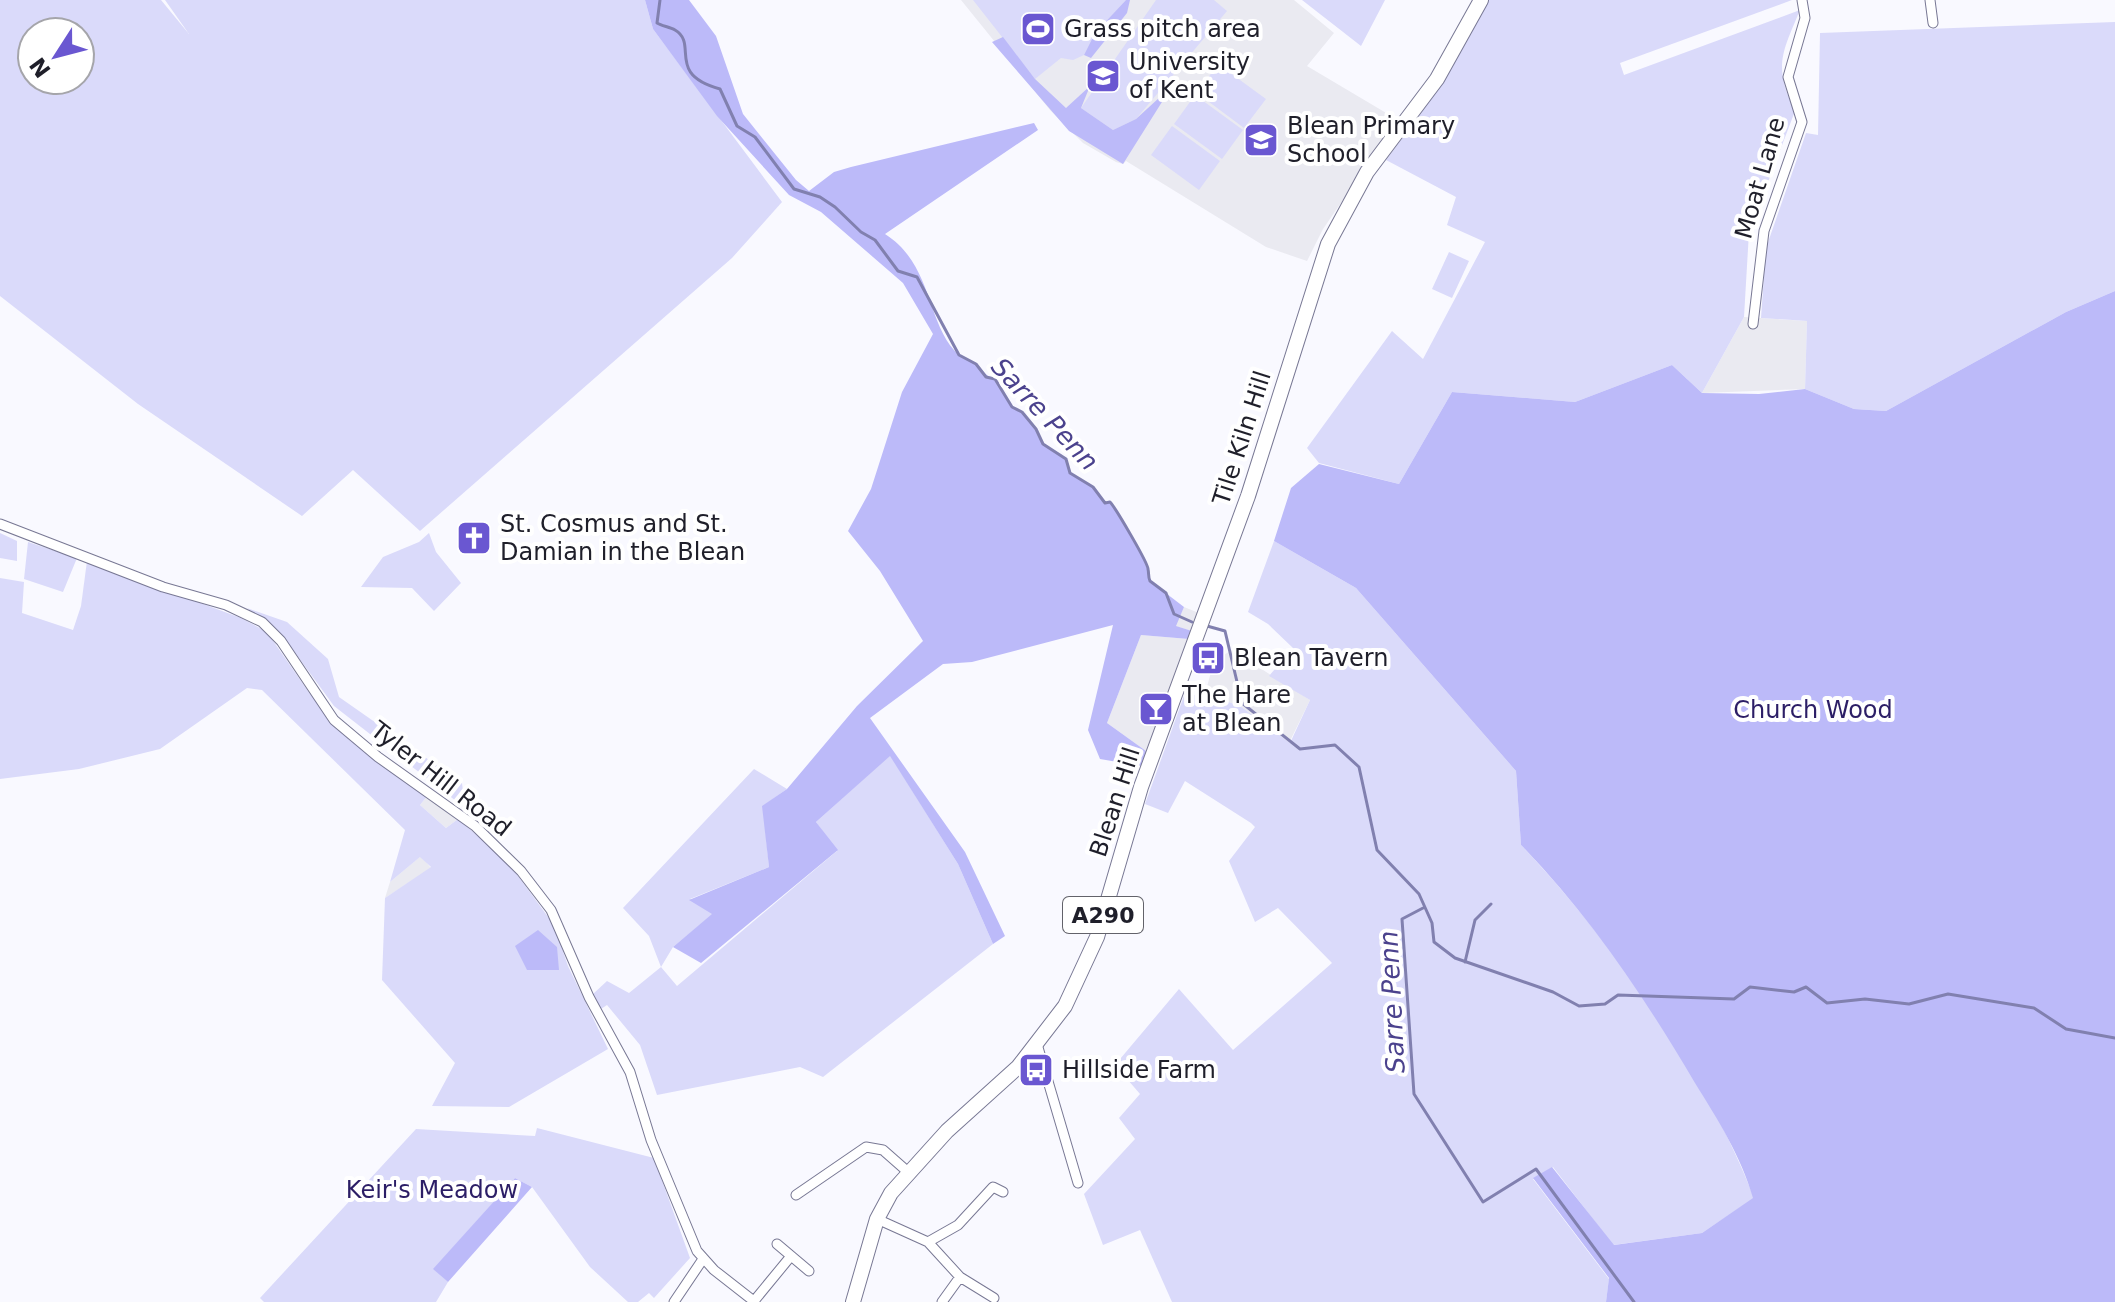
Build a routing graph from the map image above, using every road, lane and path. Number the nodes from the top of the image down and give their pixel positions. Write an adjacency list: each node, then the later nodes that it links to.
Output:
1 (1481, 0): 7 (main road, Tile Kiln Hill / A290)
2 (1802, 0): 5 (street, Moat Lane)
3 (1930, 0): 4 (street)
4 (1933, 23)
5 (1753, 324)
6 (0, 524): 17 (street, Tyler Hill Road)
7 (1189, 658): 8 (main road, Blean Hill / A290)
8 (1037, 1044): 9 (main road, Blean Hill / A290); 10 (street)
9 (908, 1172): 12 (street); 13 (main road, A290)
10 (1078, 1183)
11 (1003, 1192): 14 (street)
12 (796, 1195)
13 (877, 1219): 14 (street); 23 (main road, A290)
14 (928, 1242): 19 (street)
15 (777, 1244): 16 (street)
16 (791, 1256): 18 (street); 22 (street)
17 (703, 1259): 21 (street); 22 (street, Tyler Hill Road)
18 (809, 1271)
19 (960, 1277): 20 (street); 24 (street)
20 (994, 1298)
21 (674, 1302)
22 (754, 1302)
23 (853, 1302)
24 (942, 1302)

